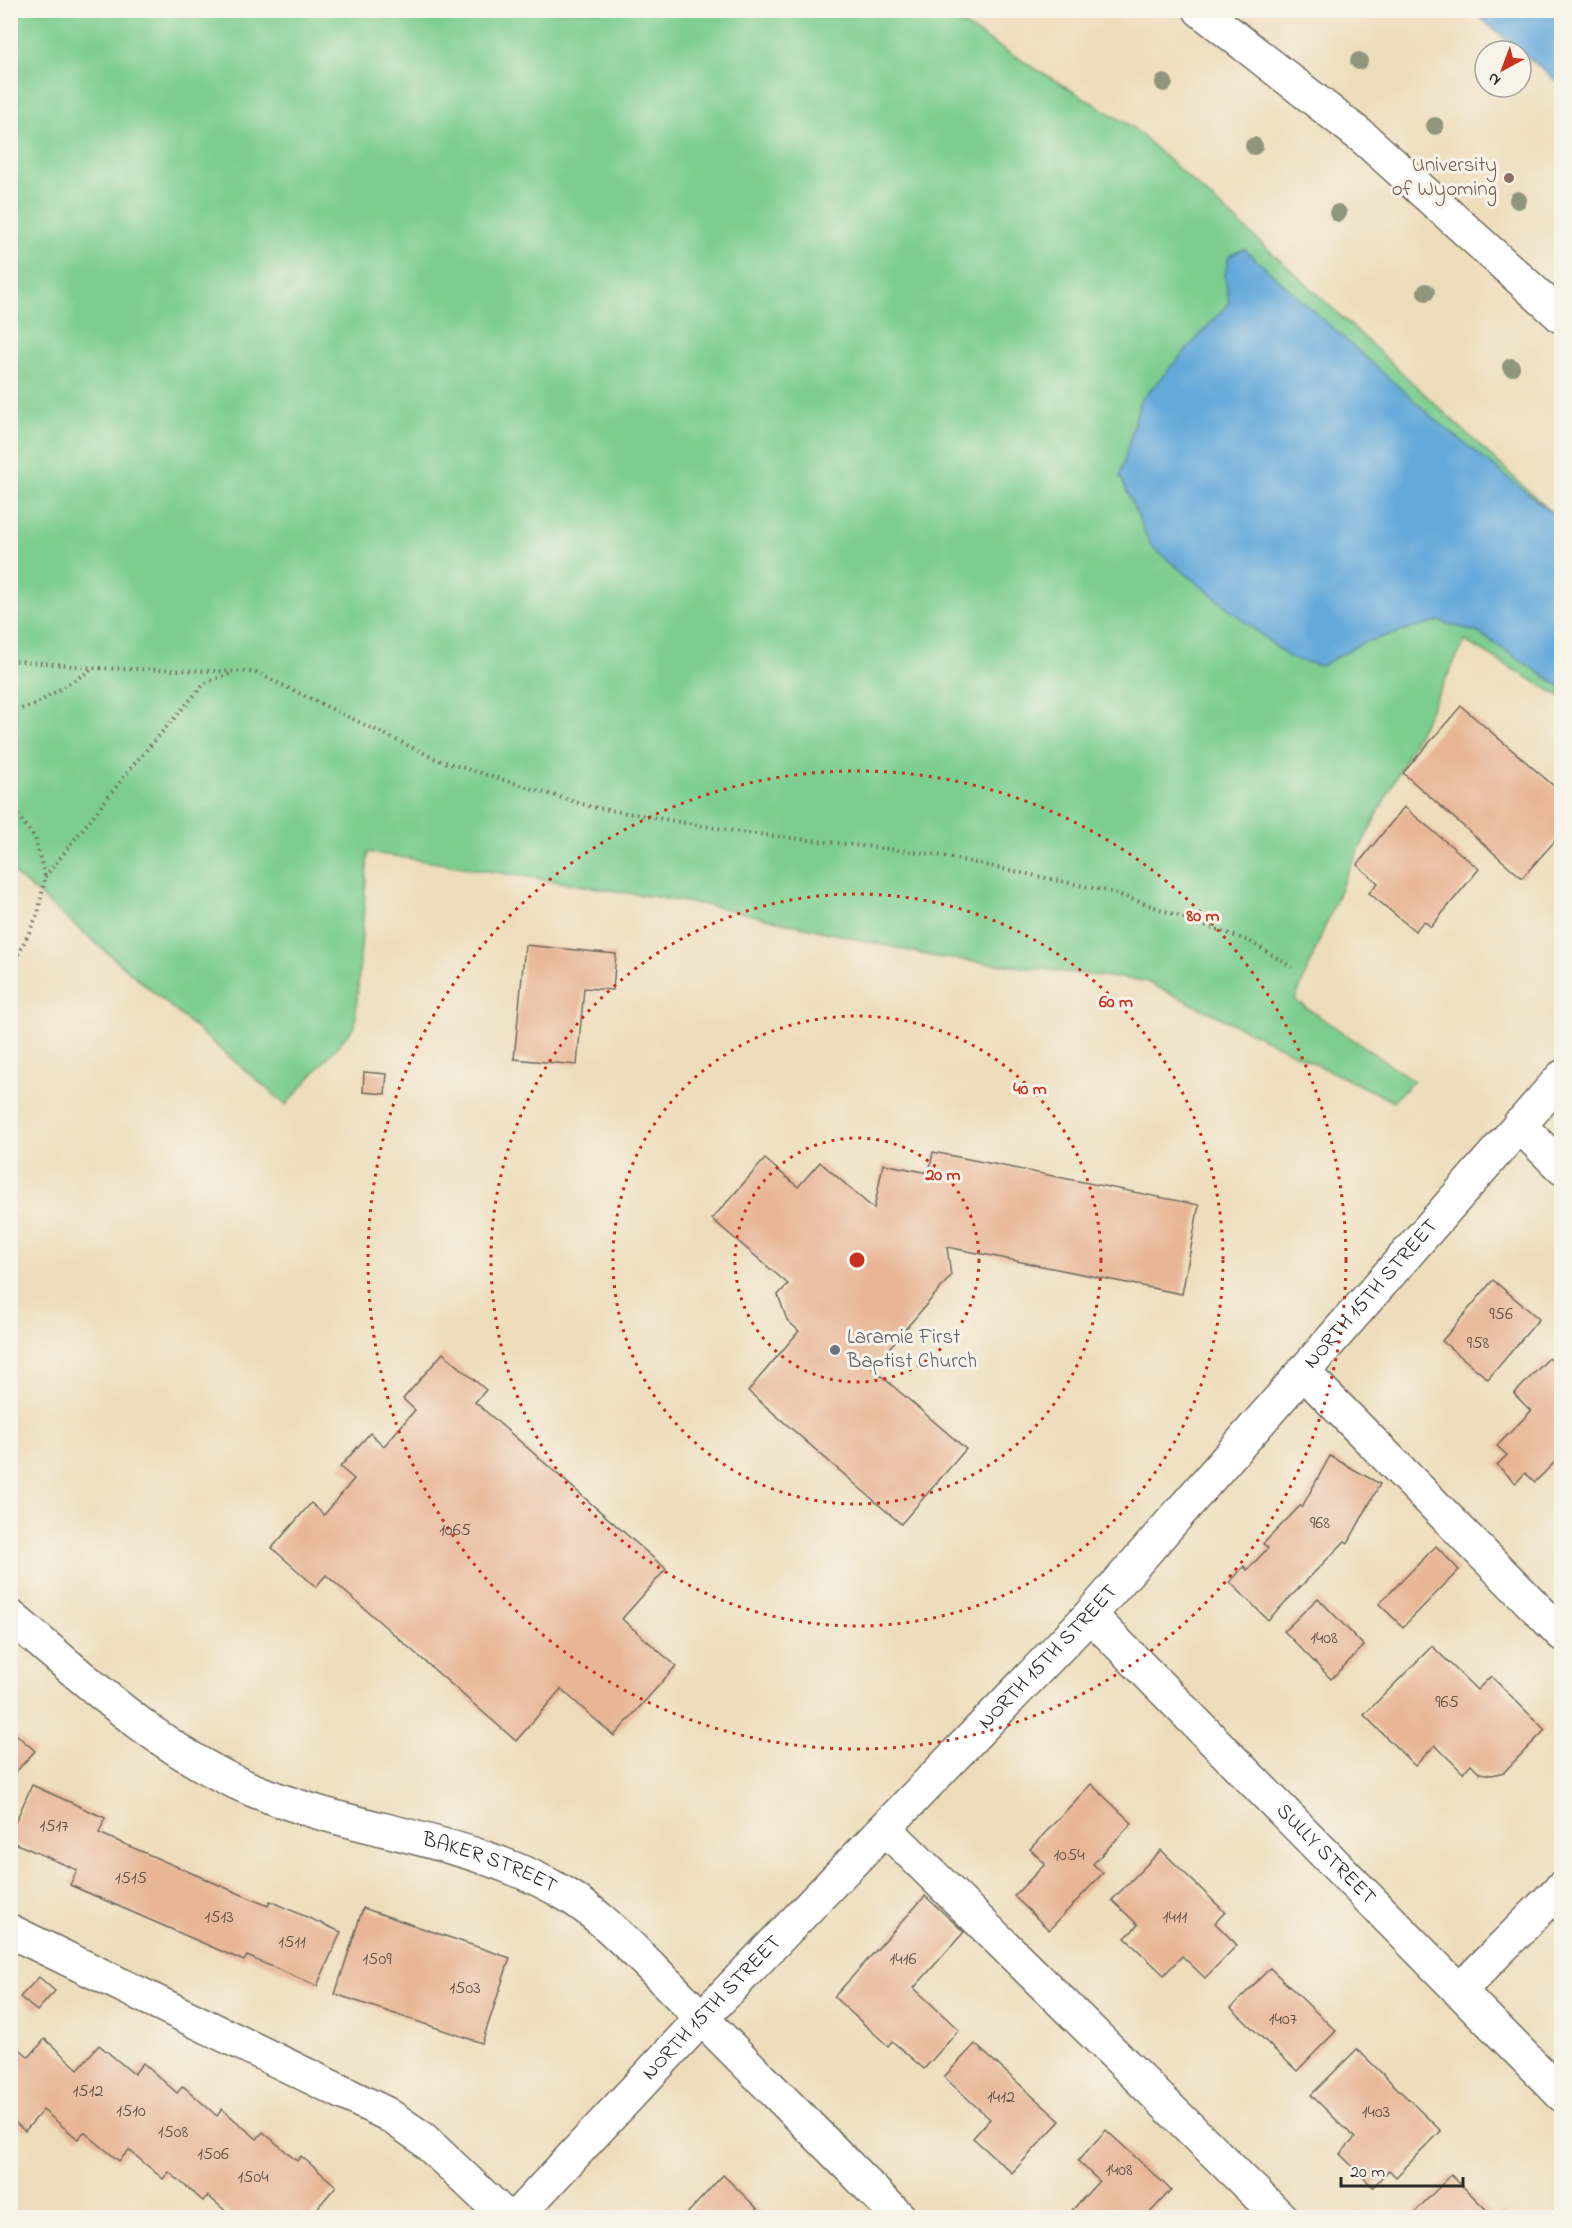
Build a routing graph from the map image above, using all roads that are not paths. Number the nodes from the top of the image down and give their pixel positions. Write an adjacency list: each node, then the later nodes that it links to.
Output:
1 (1200, 10): 2 (main road)
2 (1562, 317)
3 (1562, 1077): 4 (main road, NORTH 15TH STREET)
4 (1519, 1125): 5 (main road); 6 (main road, NORTH 15TH STREET)
5 (1562, 1168)
6 (1304, 1373): 7 (main road, NORTH 15TH STREET); 9 (main road)
7 (1090, 1615): 10 (main road, NORTH 15TH STREET); 13 (main road, SULLY STREET)
8 (10, 1616): 14 (main road, BAKER STREET)
9 (1562, 1634)
10 (886, 1828): 14 (main road, NORTH 15TH STREET); 19 (main road)
11 (1562, 1887): 13 (main road)
12 (10, 1931): 16 (main road)
13 (1459, 1991): 15 (main road, SULLY STREET)
14 (701, 2019): 17 (main road, NORTH 15TH STREET); 18 (main road, BAKER STREET)
15 (1562, 2095)
16 (507, 2217)
17 (515, 2217)
18 (900, 2217)
19 (1281, 2217)

